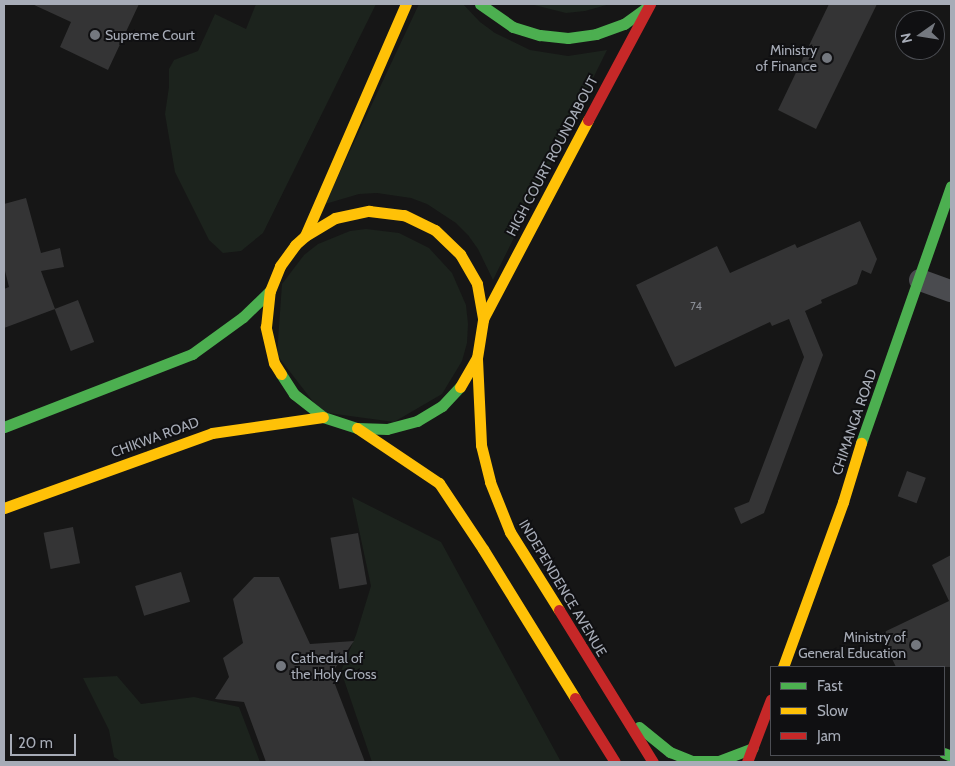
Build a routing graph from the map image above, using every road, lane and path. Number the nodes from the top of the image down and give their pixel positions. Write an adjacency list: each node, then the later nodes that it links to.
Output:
1 (406, 4): 5 (main road, HIGH COURT ROUNDABOUT)
2 (480, 4): 3 (main road, HIGH COURT ROUNDABOUT)
3 (648, 6): 9 (main road, HIGH COURT ROUNDABOUT)
4 (951, 186): 6 (main road, CHIMANGA ROAD)
5 (305, 236): 7 (main road, HIGH COURT ROUNDABOUT); 9 (main road, HIGH COURT ROUNDABOUT)
6 (920, 280): 8 (street); 15 (main road, CHIMANGA ROAD)
7 (270, 291): 11 (main road, HIGH COURT ROUNDABOUT); 12 (main road)
8 (951, 291)
9 (483, 318): 10 (main road, HIGH COURT ROUNDABOUT)
10 (477, 358): 13 (main road, HIGH COURT ROUNDABOUT); 17 (main road, INDEPENDENCE AVENUE)
11 (323, 417): 13 (main road, HIGH COURT ROUNDABOUT); 14 (main road, CHIKWA ROAD)
12 (4, 426)
13 (357, 428): 19 (main road)
14 (4, 508)
15 (783, 666)
16 (770, 702): 18 (main road)
17 (624, 716): 18 (main road); 20 (main road, INDEPENDENCE AVENUE)
18 (753, 748): 21 (main road)
19 (615, 762)
20 (653, 762)
21 (747, 762)

